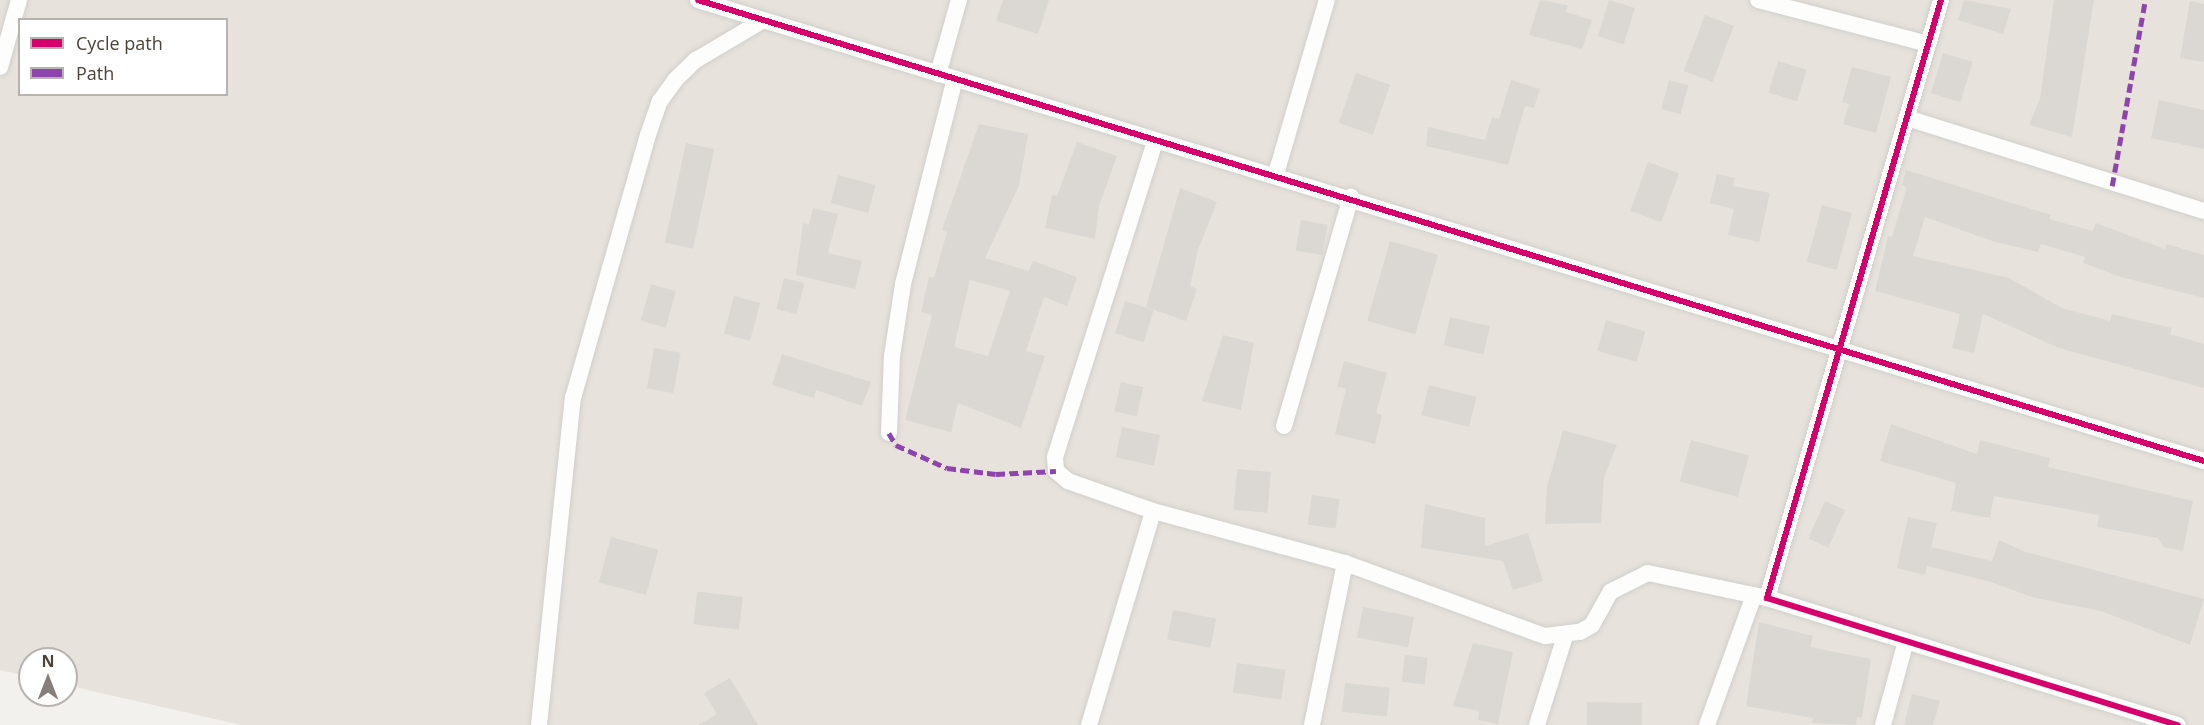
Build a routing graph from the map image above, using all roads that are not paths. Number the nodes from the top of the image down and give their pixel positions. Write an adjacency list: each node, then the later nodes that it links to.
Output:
1 (19, 0): 9 (street)
2 (698, 0): 7 (street)
3 (959, 0): 10 (street)
4 (1327, 0): 14 (street)
5 (1758, 0): 8 (street)
6 (1941, 0): 8 (street)
7 (762, 21): 10 (street); 26 (street)
8 (1928, 44): 12 (street)
9 (0, 67)
10 (938, 74): 11 (street)
11 (955, 78): 13 (street); 19 (street)
12 (1907, 118): 16 (street); 17 (street)
13 (1155, 141): 14 (street); 21 (street)
14 (1276, 174): 15 (street)
15 (1351, 197): 17 (street); 18 (street)
16 (2204, 211)
17 (1840, 346): 20 (street); 23 (street)
18 (1284, 426)
19 (889, 433)
20 (2204, 461)
21 (1153, 511): 22 (street); 27 (street)
22 (1345, 563): 24 (street); 28 (street)
23 (1761, 596): 24 (street); 25 (street); 30 (street)
24 (1565, 636): 29 (street)
25 (1906, 641): 31 (street); 32 (street)
26 (539, 725)
27 (1089, 725)
28 (1312, 725)
29 (1537, 725)
30 (1707, 725)
31 (1883, 725)
32 (2178, 725)

